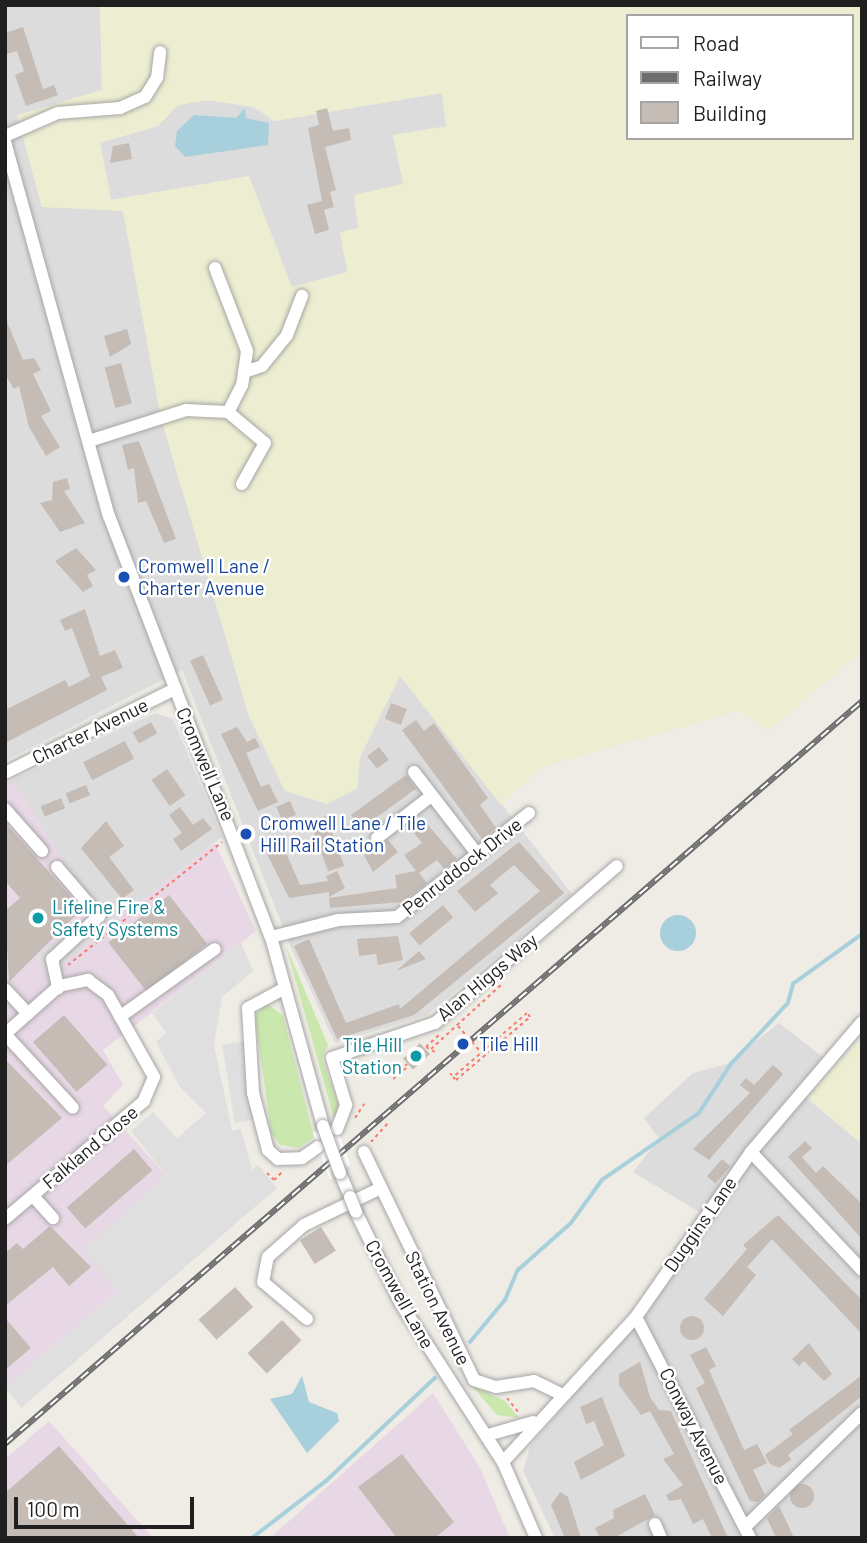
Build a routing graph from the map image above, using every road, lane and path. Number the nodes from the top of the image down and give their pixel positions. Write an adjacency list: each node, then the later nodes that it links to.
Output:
1 (160, 52): 2 (street)
2 (5, 136)
3 (5, 142): 4 (street, Cromwell Lane)
4 (11, 181): 9 (street, Cromwell Lane)
5 (215, 268): 7 (street)
6 (302, 296): 7 (street)
7 (244, 372): 8 (street)
8 (228, 412): 9 (street); 10 (street)
9 (89, 441): 11 (street, Cromwell Lane)
10 (242, 484)
11 (175, 689): 13 (street, Charter Avenue); 17 (street, Cromwell Lane)
12 (414, 772): 14 (street)
13 (5, 773)
14 (431, 796): 18 (street); 20 (street)
15 (5, 809): 19 (street)
16 (529, 813): 20 (street, Penruddock Drive)
17 (234, 832): 23 (street, Cromwell Lane); 25 (path)
18 (377, 838)
19 (42, 851)
20 (478, 855): 23 (street, Penruddock Drive)
21 (617, 866): 40 (street, Alan Higgs Way)
22 (57, 867): 25 (street)
23 (271, 937): 26 (street, Cromwell Lane)
24 (215, 949): 29 (street)
25 (56, 982): 28 (street, Falkland Close); 29 (street, Falkland Close)
26 (285, 988): 41 (street); 56 (street, Cromwell Lane, bridge)
27 (5, 989): 28 (street)
28 (28, 1014): 32 (street, Falkland Close)
29 (121, 1016): 45 (street, Falkland Close)
30 (862, 1022): 43 (street, Duggins Lane)
31 (458, 1026): 31 (path); 33 (path, bridge)
32 (5, 1034): 38 (street)
33 (481, 1052): 36 (path); 36 (path)
34 (406, 1066): 37 (path)
35 (450, 1073): 36 (path)
36 (453, 1077)
37 (393, 1079)
38 (74, 1108)
39 (390, 1122): 42 (path)
40 (337, 1129)
41 (318, 1147)
42 (364, 1152): 44 (street, Station Avenue)
43 (751, 1152): 48 (street); 49 (street, Duggins Lane)
44 (381, 1188): 50 (street); 51 (street, Station Avenue)
45 (33, 1196): 46 (street); 47 (street, Falkland Close)
46 (53, 1218)
47 (5, 1219)
48 (862, 1270)
49 (636, 1317): 52 (street, Duggins Lane); 59 (street, Conway Avenue)
50 (307, 1319)
51 (501, 1392): 52 (street); 53 (path); 55 (path)
52 (562, 1394): 55 (street, Duggins Lane)
53 (513, 1395)
54 (862, 1413): 59 (street)
55 (528, 1421): 56 (street, Duggins Lane); 57 (street, Duggins Lane)
56 (488, 1435): 57 (street)
57 (503, 1462): 60 (street)
58 (655, 1524): 61 (street)
59 (748, 1532)
60 (536, 1538)
61 (661, 1538)

